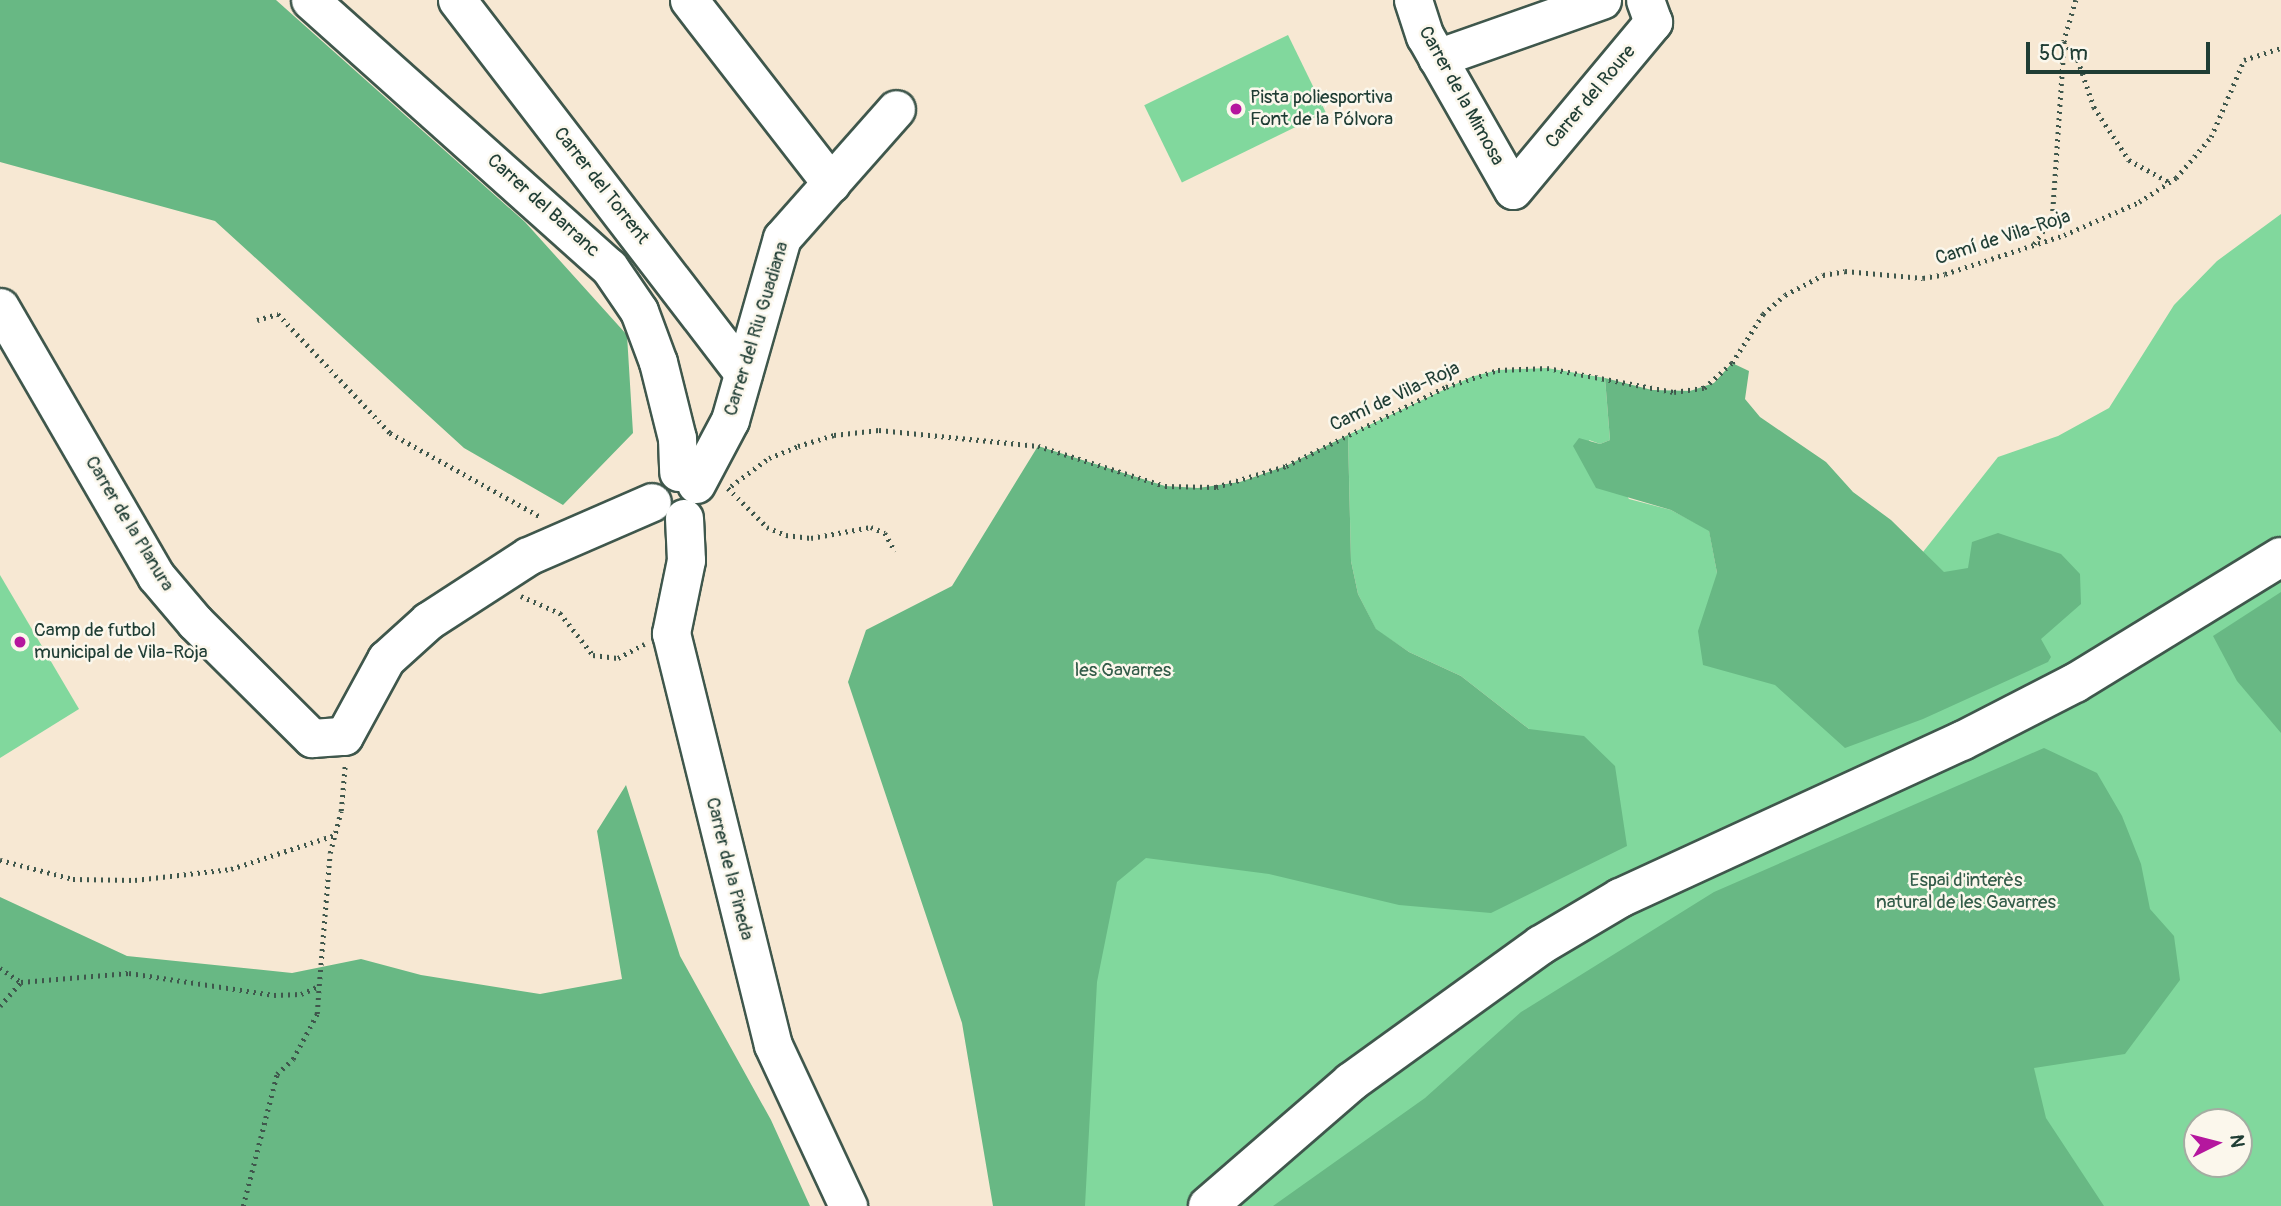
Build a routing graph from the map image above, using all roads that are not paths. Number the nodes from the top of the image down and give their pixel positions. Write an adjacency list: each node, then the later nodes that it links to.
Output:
1 (310, 0): 14 (street, Carrer del Barranc)
2 (457, 0): 13 (street, Carrer del Torrent)
3 (690, 0): 10 (street)
4 (1413, 0): 8 (street, Carrer de la Mimosa)
5 (1602, 0): 7 (street)
6 (1644, 0): 11 (street, Carrer del Roure)
7 (1562, 7): 8 (street)
8 (1437, 58): 11 (street, Carrer de la Mimosa)
9 (896, 109): 10 (street, Carrer del Riu Guadiana)
10 (831, 183): 13 (street, Carrer del Riu Guadiana)
11 (1513, 190)
12 (0, 307): 14 (street, Carrer de la Planura)
13 (743, 373): 14 (street, Carrer del Riu Guadiana)
14 (697, 491): 16 (street, Carrer de la Pineda)
15 (2281, 557): 17 (highway)
16 (848, 1206)
17 (1208, 1206)

